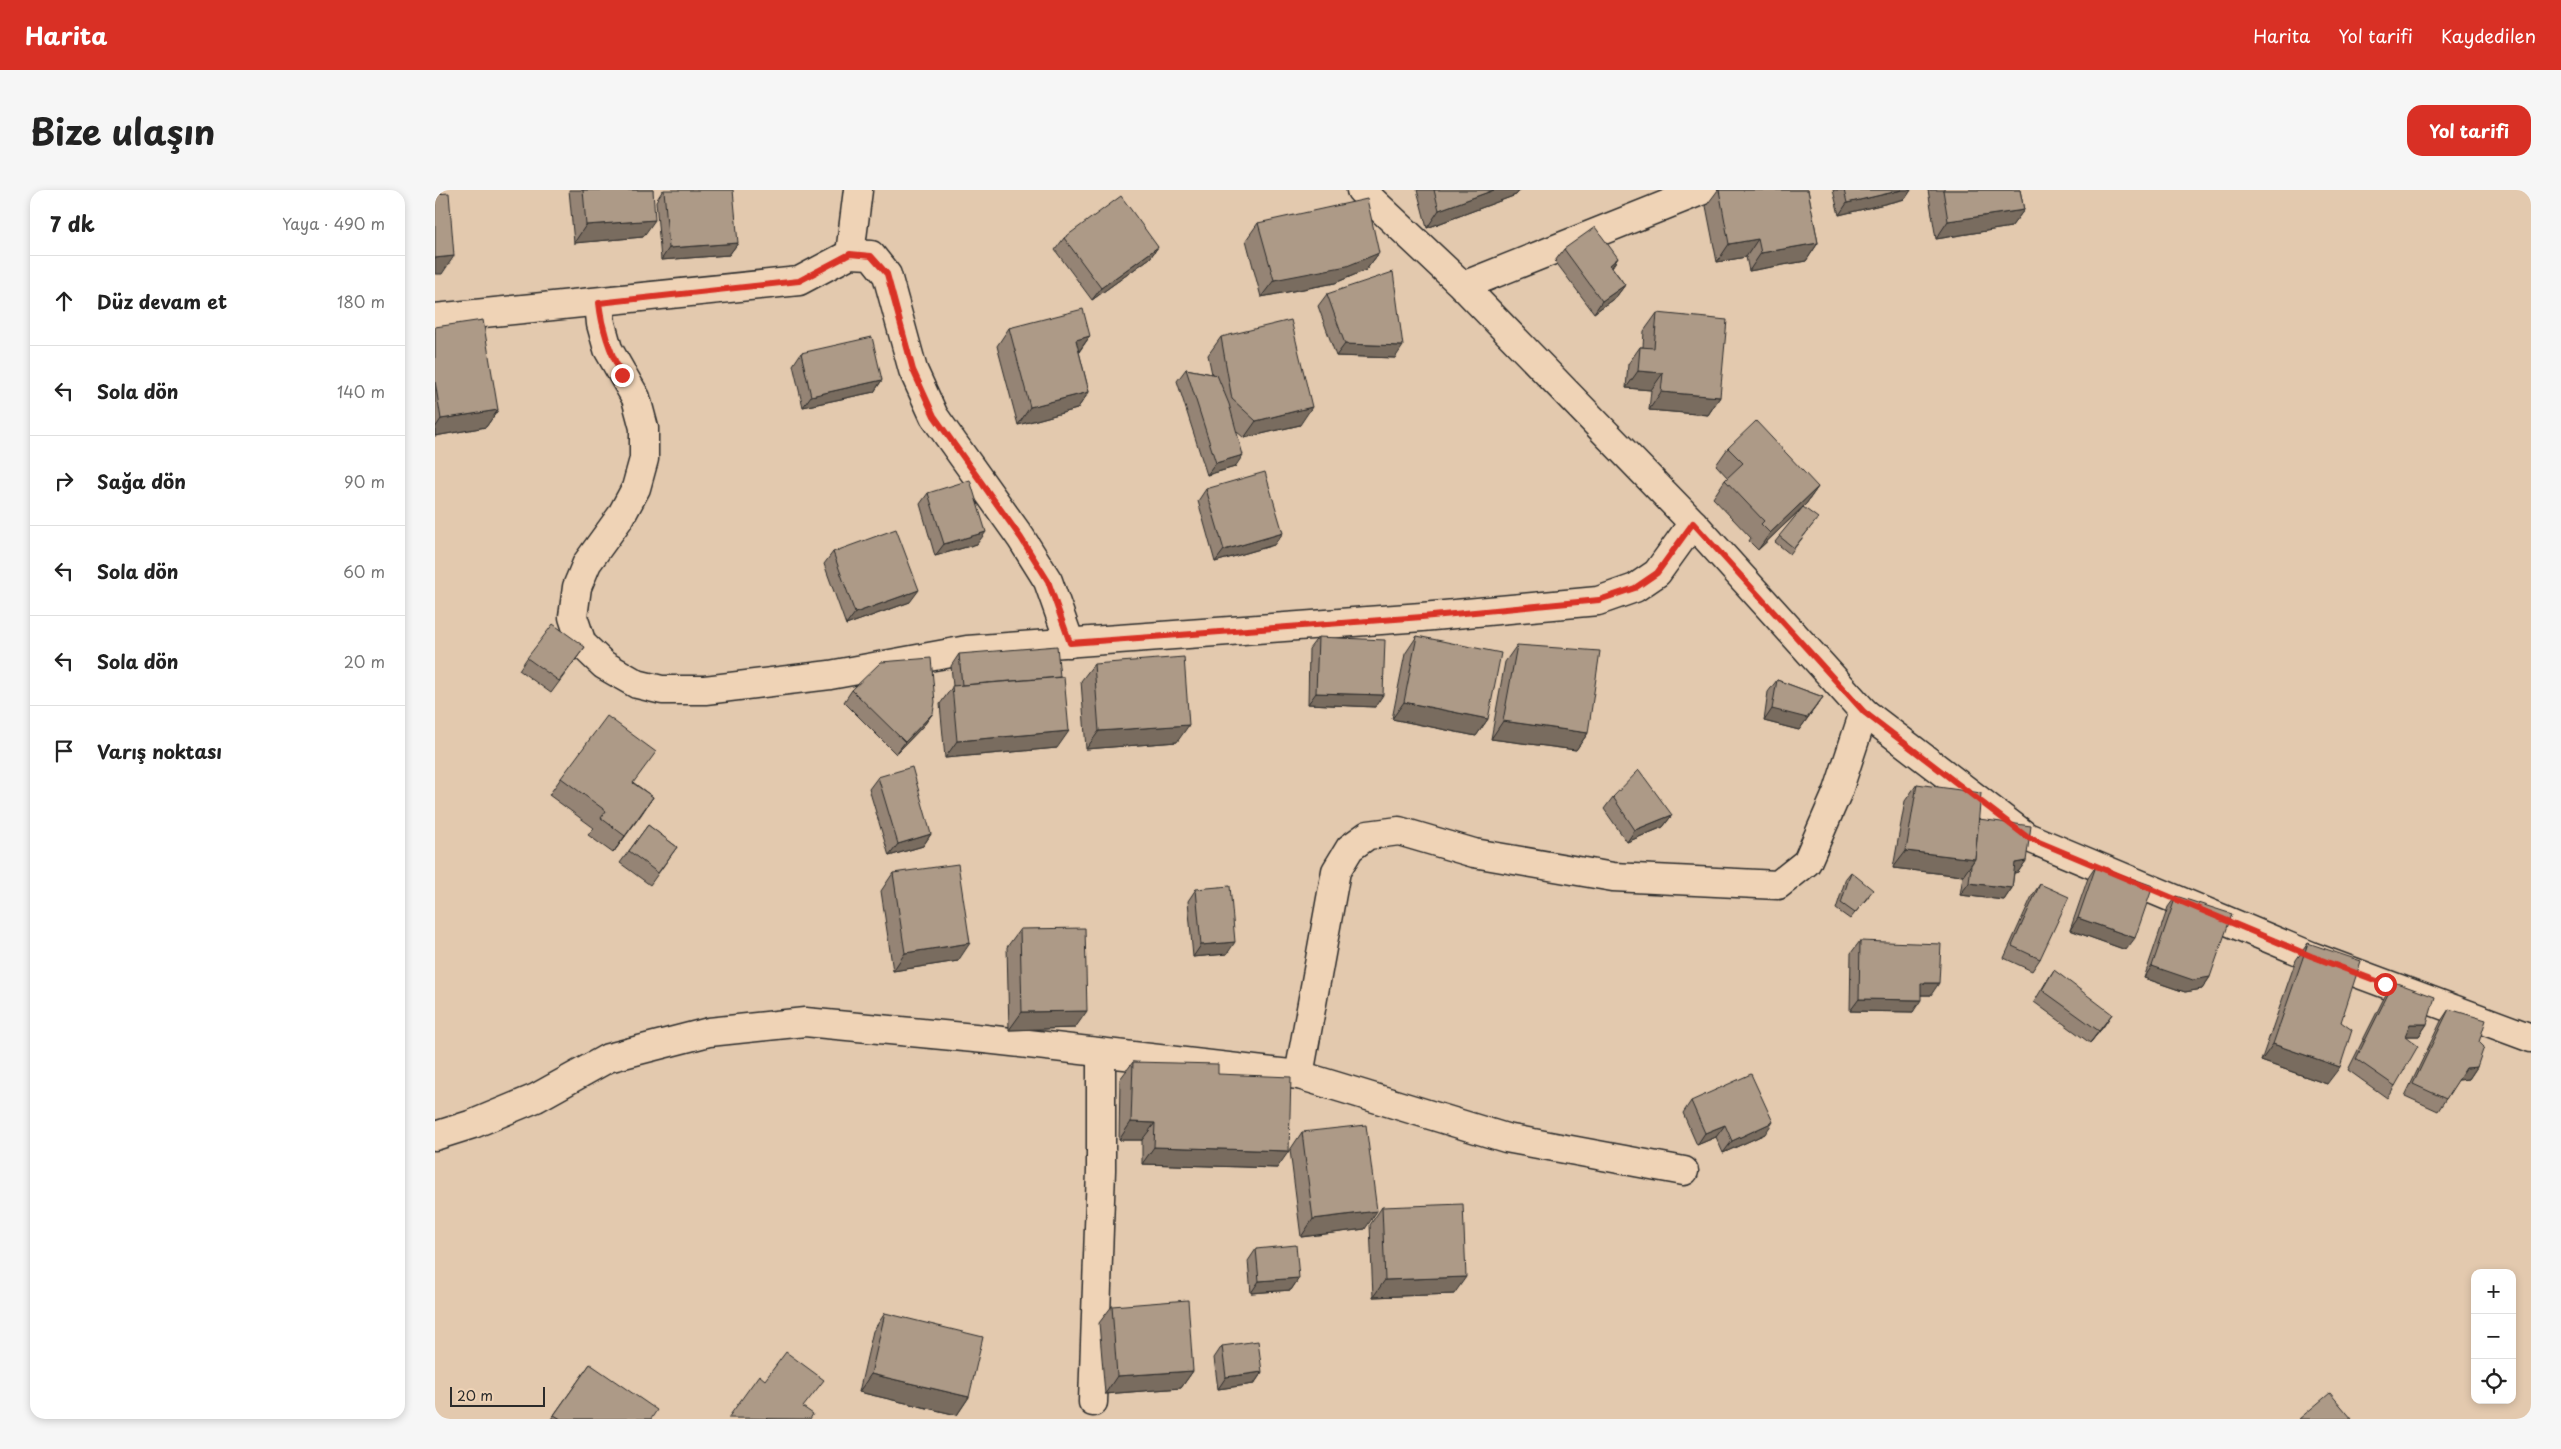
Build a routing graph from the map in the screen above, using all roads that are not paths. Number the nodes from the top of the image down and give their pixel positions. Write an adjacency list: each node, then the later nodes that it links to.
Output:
1 (858, 190): 4 (street)
2 (1361, 190): 5 (street)
3 (1703, 190): 5 (street)
4 (850, 254): 6 (street); 9 (street)
5 (1463, 286): 8 (street)
6 (599, 303): 7 (street); 9 (street)
7 (435, 318)
8 (1693, 523): 9 (street); 10 (street)
9 (1070, 643)
10 (1864, 712): 11 (street); 13 (street)
11 (2531, 1038)
12 (1101, 1053): 13 (street); 14 (street); 16 (street)
13 (1299, 1074): 15 (street)
14 (435, 1136)
15 (1684, 1171)
16 (1093, 1402)

